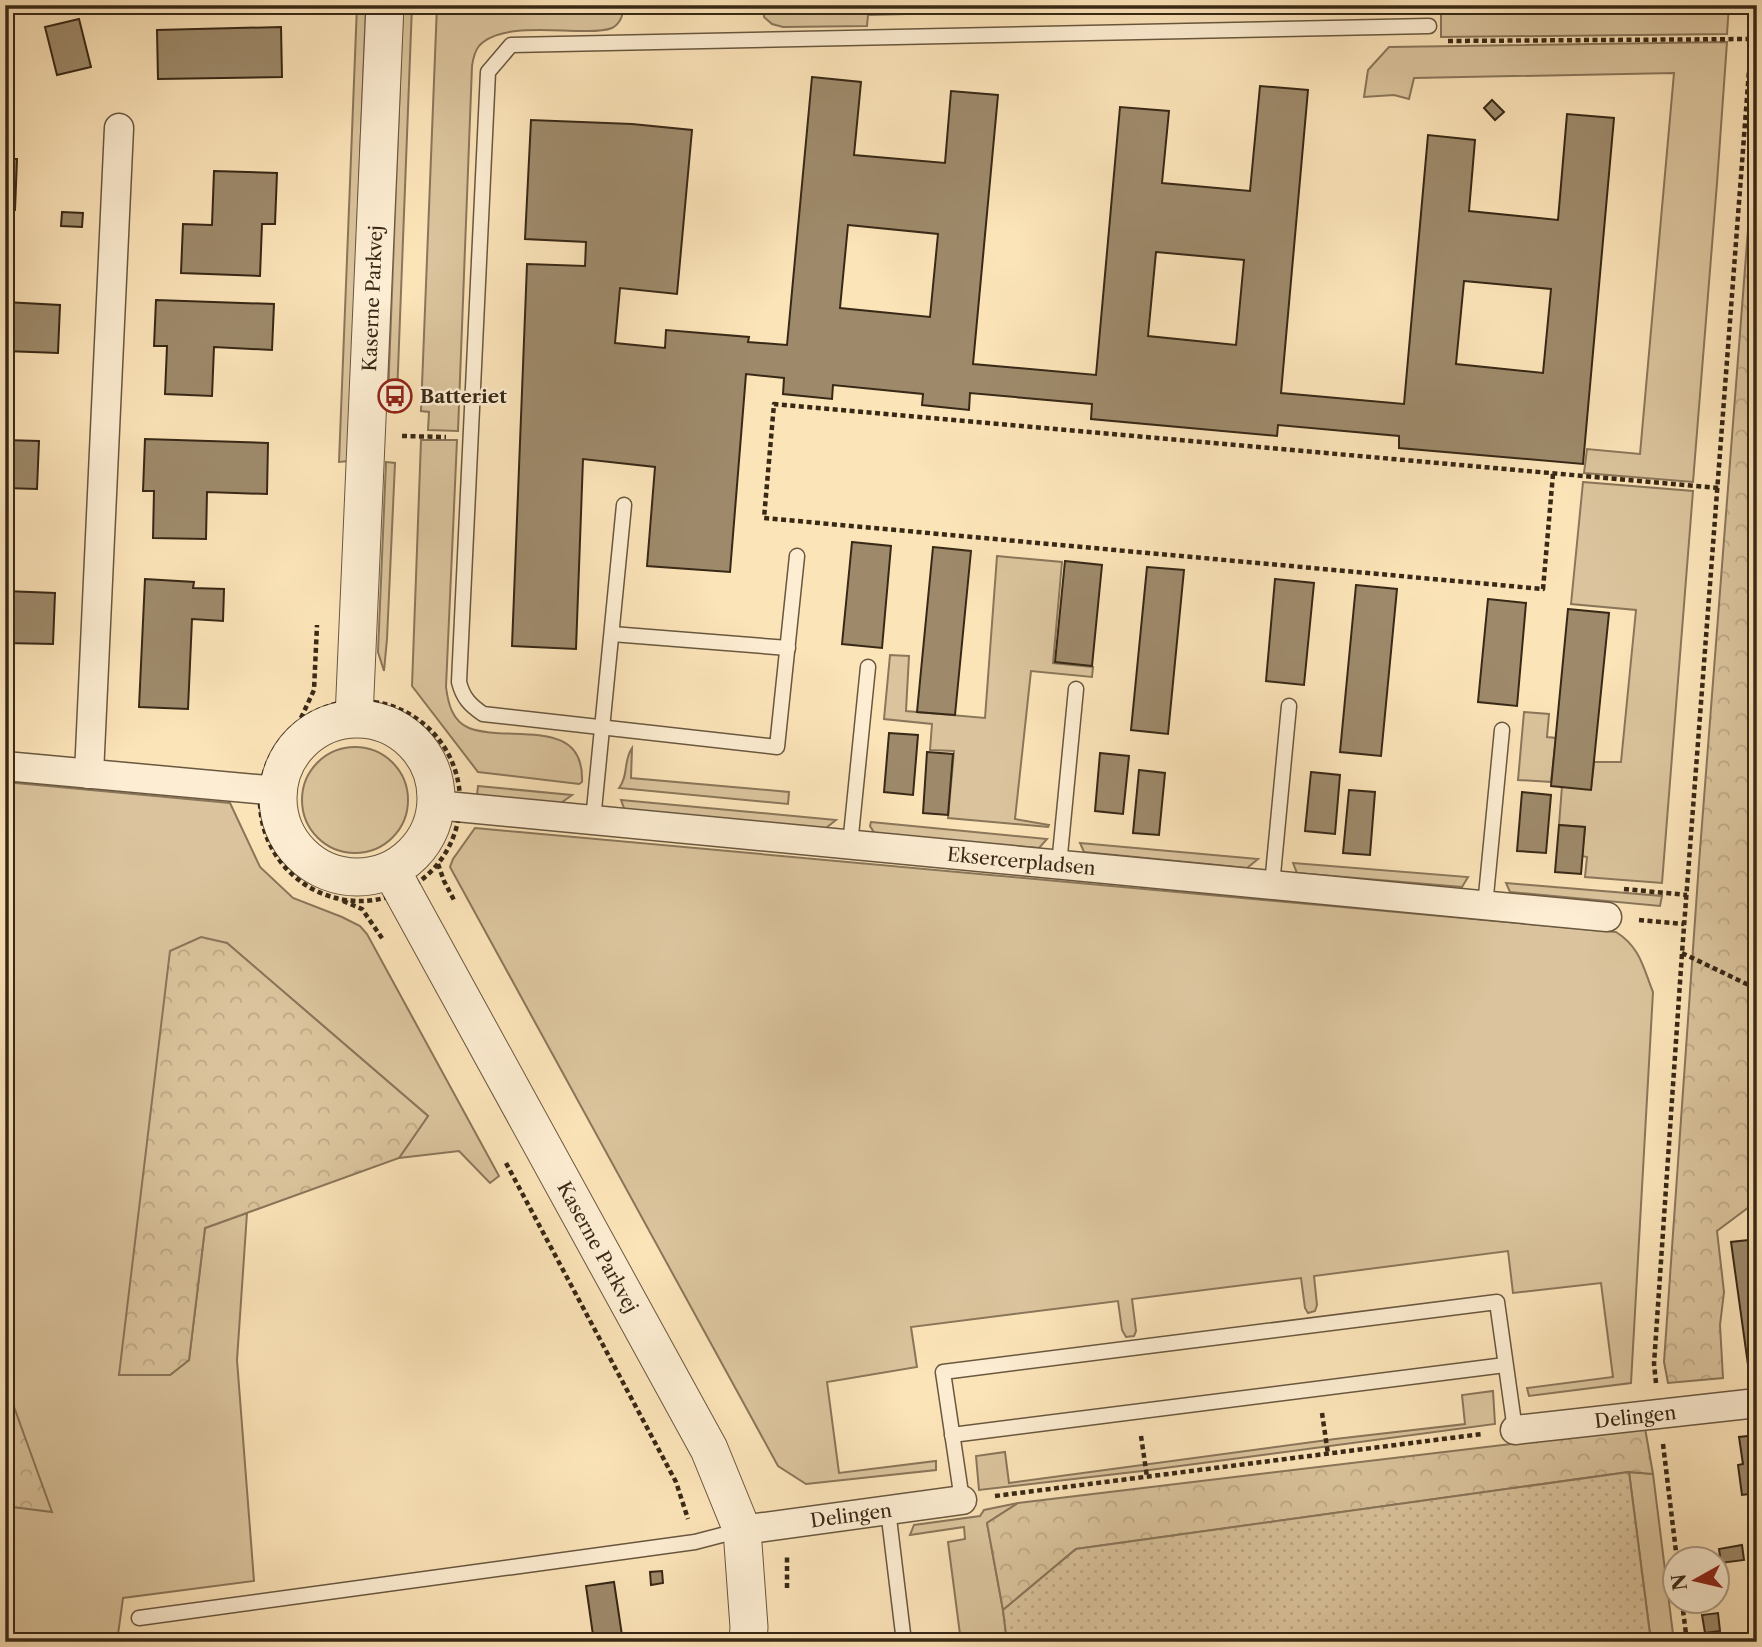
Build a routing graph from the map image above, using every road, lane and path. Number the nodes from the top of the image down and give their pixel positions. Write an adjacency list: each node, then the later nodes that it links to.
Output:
1 (385, 5): 6 (street, Kaserne Parkvej)
2 (1754, 5): 4 (path)
3 (1429, 26): 4 (path); 7 (lane)
4 (1752, 39): 9 (path)
5 (119, 128): 21 (street)
6 (366, 434): 7 (path); 17 (street, Kaserne Parkvej)
7 (471, 438): 18 (lane)
8 (1553, 474): 8 (path); 9 (path)
9 (1719, 488): 32 (path)
10 (624, 505): 12 (lane)
11 (797, 556): 13 (lane)
12 (612, 634): 13 (lane); 18 (lane)
13 (788, 648): 18 (lane)
14 (868, 667): 25 (lane)
15 (1076, 689): 26 (lane)
16 (1289, 706): 28 (lane)
17 (354, 709): 22 (street); 22 (path); 23 (street); 23 (path)
18 (603, 726): 24 (lane)
19 (1502, 730): 30 (lane)
20 (5, 766): 21 (street)
21 (89, 774): 22 (street)
22 (269, 790): 27 (street); 29 (path)
23 (448, 806): 24 (street, Eksercerpladsen); 27 (street); 27 (path)
24 (593, 820): 25 (street, Eksercerpladsen)
25 (850, 845): 26 (street, Eksercerpladsen)
26 (1059, 865): 28 (street, Eksercerpladsen)
27 (397, 881): 29 (path); 44 (street, Kaserne Parkvej)
28 (1272, 885): 30 (street, Eksercerpladsen)
29 (344, 901): 33 (path)
30 (1485, 906): 31 (street, Eksercerpladsen)
31 (1607, 917): 32 (path)
32 (1684, 924): 34 (path)
33 (386, 943)
34 (1682, 953): 35 (path); 39 (path)
35 (1757, 989)
36 (502, 1157): 45 (path)
37 (1506, 1365): 40 (lane); 41 (lane); 41 (lane)
38 (1757, 1402): 39 (street, Delingen)
39 (1659, 1414): 40 (street, Delingen); 46 (path)
40 (1515, 1430): 42 (path)
41 (952, 1435): 42 (lane)
42 (962, 1500): 43 (street, Delingen)
43 (888, 1510): 44 (street, Delingen); 50 (lane)
44 (742, 1530): 45 (lane); 49 (street, Kaserne Parkvej)
45 (695, 1542): 48 (lane)
46 (1674, 1546)
47 (1683, 1616): 51 (path)
48 (139, 1618)
49 (748, 1642)
50 (904, 1642)
51 (1686, 1642)

